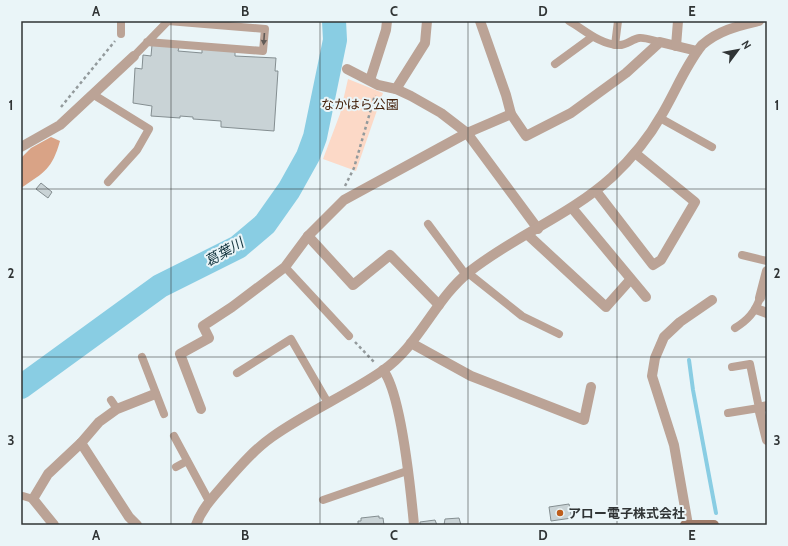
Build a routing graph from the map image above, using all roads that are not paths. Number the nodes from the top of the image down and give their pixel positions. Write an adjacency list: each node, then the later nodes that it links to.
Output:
1 (121, 21): 9 (lane)
2 (387, 21): 19 (street)
3 (427, 21): 20 (street)
4 (480, 21): 22 (street)
5 (569, 21): 10 (lane)
6 (618, 21): 13 (lane)
7 (678, 21): 14 (street)
8 (760, 21): 15 (street)
9 (121, 34)
10 (592, 36): 13 (lane); 17 (lane)
11 (147, 42): 11 (lane, one-way to 11); 16 (lane)
12 (660, 42): 13 (lane); 14 (street); 22 (street)
13 (615, 45)
14 (676, 46): 15 (street)
15 (697, 51): 23 (street)
16 (134, 56): 21 (street)
17 (555, 64)
18 (348, 69): 19 (street)
19 (374, 82): 20 (street)
20 (396, 89): 24 (street)
21 (94, 95): 25 (street); 28 (lane)
22 (510, 114): 24 (street)
23 (660, 118): 26 (lane); 27 (street)
24 (467, 133): 32 (street); 34 (street)
25 (21, 147)
26 (712, 147)
27 (635, 153): 29 (street); 29 (street)
28 (108, 182)
29 (596, 191): 30 (street)
30 (572, 208): 32 (street); 40 (street)
31 (428, 224): 39 (lane)
32 (538, 229): 33 (street)
33 (528, 235): 39 (street); 40 (street)
34 (308, 236): 37 (street); 44 (street)
35 (742, 255): 36 (lane)
36 (767, 261)
37 (285, 266): 49 (lane); 61 (street)
38 (767, 271): 42 (street)
39 (467, 274): 44 (street); 48 (lane)
40 (630, 280): 41 (street)
41 (646, 297)
42 (760, 298): 45 (lane)
43 (712, 300): 77 (street)
44 (439, 305): 50 (street)
45 (756, 309): 46 (street); 47 (lane)
46 (767, 313)
47 (735, 328)
48 (559, 334)
49 (349, 336)
50 (411, 343): 53 (street); 55 (street)
51 (142, 357): 56 (lane)
52 (732, 367): 59 (lane)
53 (383, 370): 58 (street); 69 (street)
54 (237, 373): 58 (lane)
55 (591, 387)
56 (155, 394): 60 (street); 63 (lane)
57 (111, 400): 60 (lane)
58 (328, 403): 71 (street)
59 (763, 407): 62 (lane); 65 (street)
60 (117, 409): 66 (street)
61 (201, 409)
62 (728, 413)
63 (164, 414)
64 (174, 436): 67 (lane)
65 (767, 440)
66 (81, 443): 72 (street); 73 (street)
67 (187, 461): 68 (lane); 71 (lane)
68 (176, 467)
69 (407, 471): 70 (lane); 75 (street)
70 (323, 500)
71 (209, 501): 74 (street)
72 (54, 525)
73 (137, 525)
74 (196, 525)
75 (414, 525)
76 (685, 525): 77 (street)
77 (688, 525): 78 (street)
78 (714, 525)

